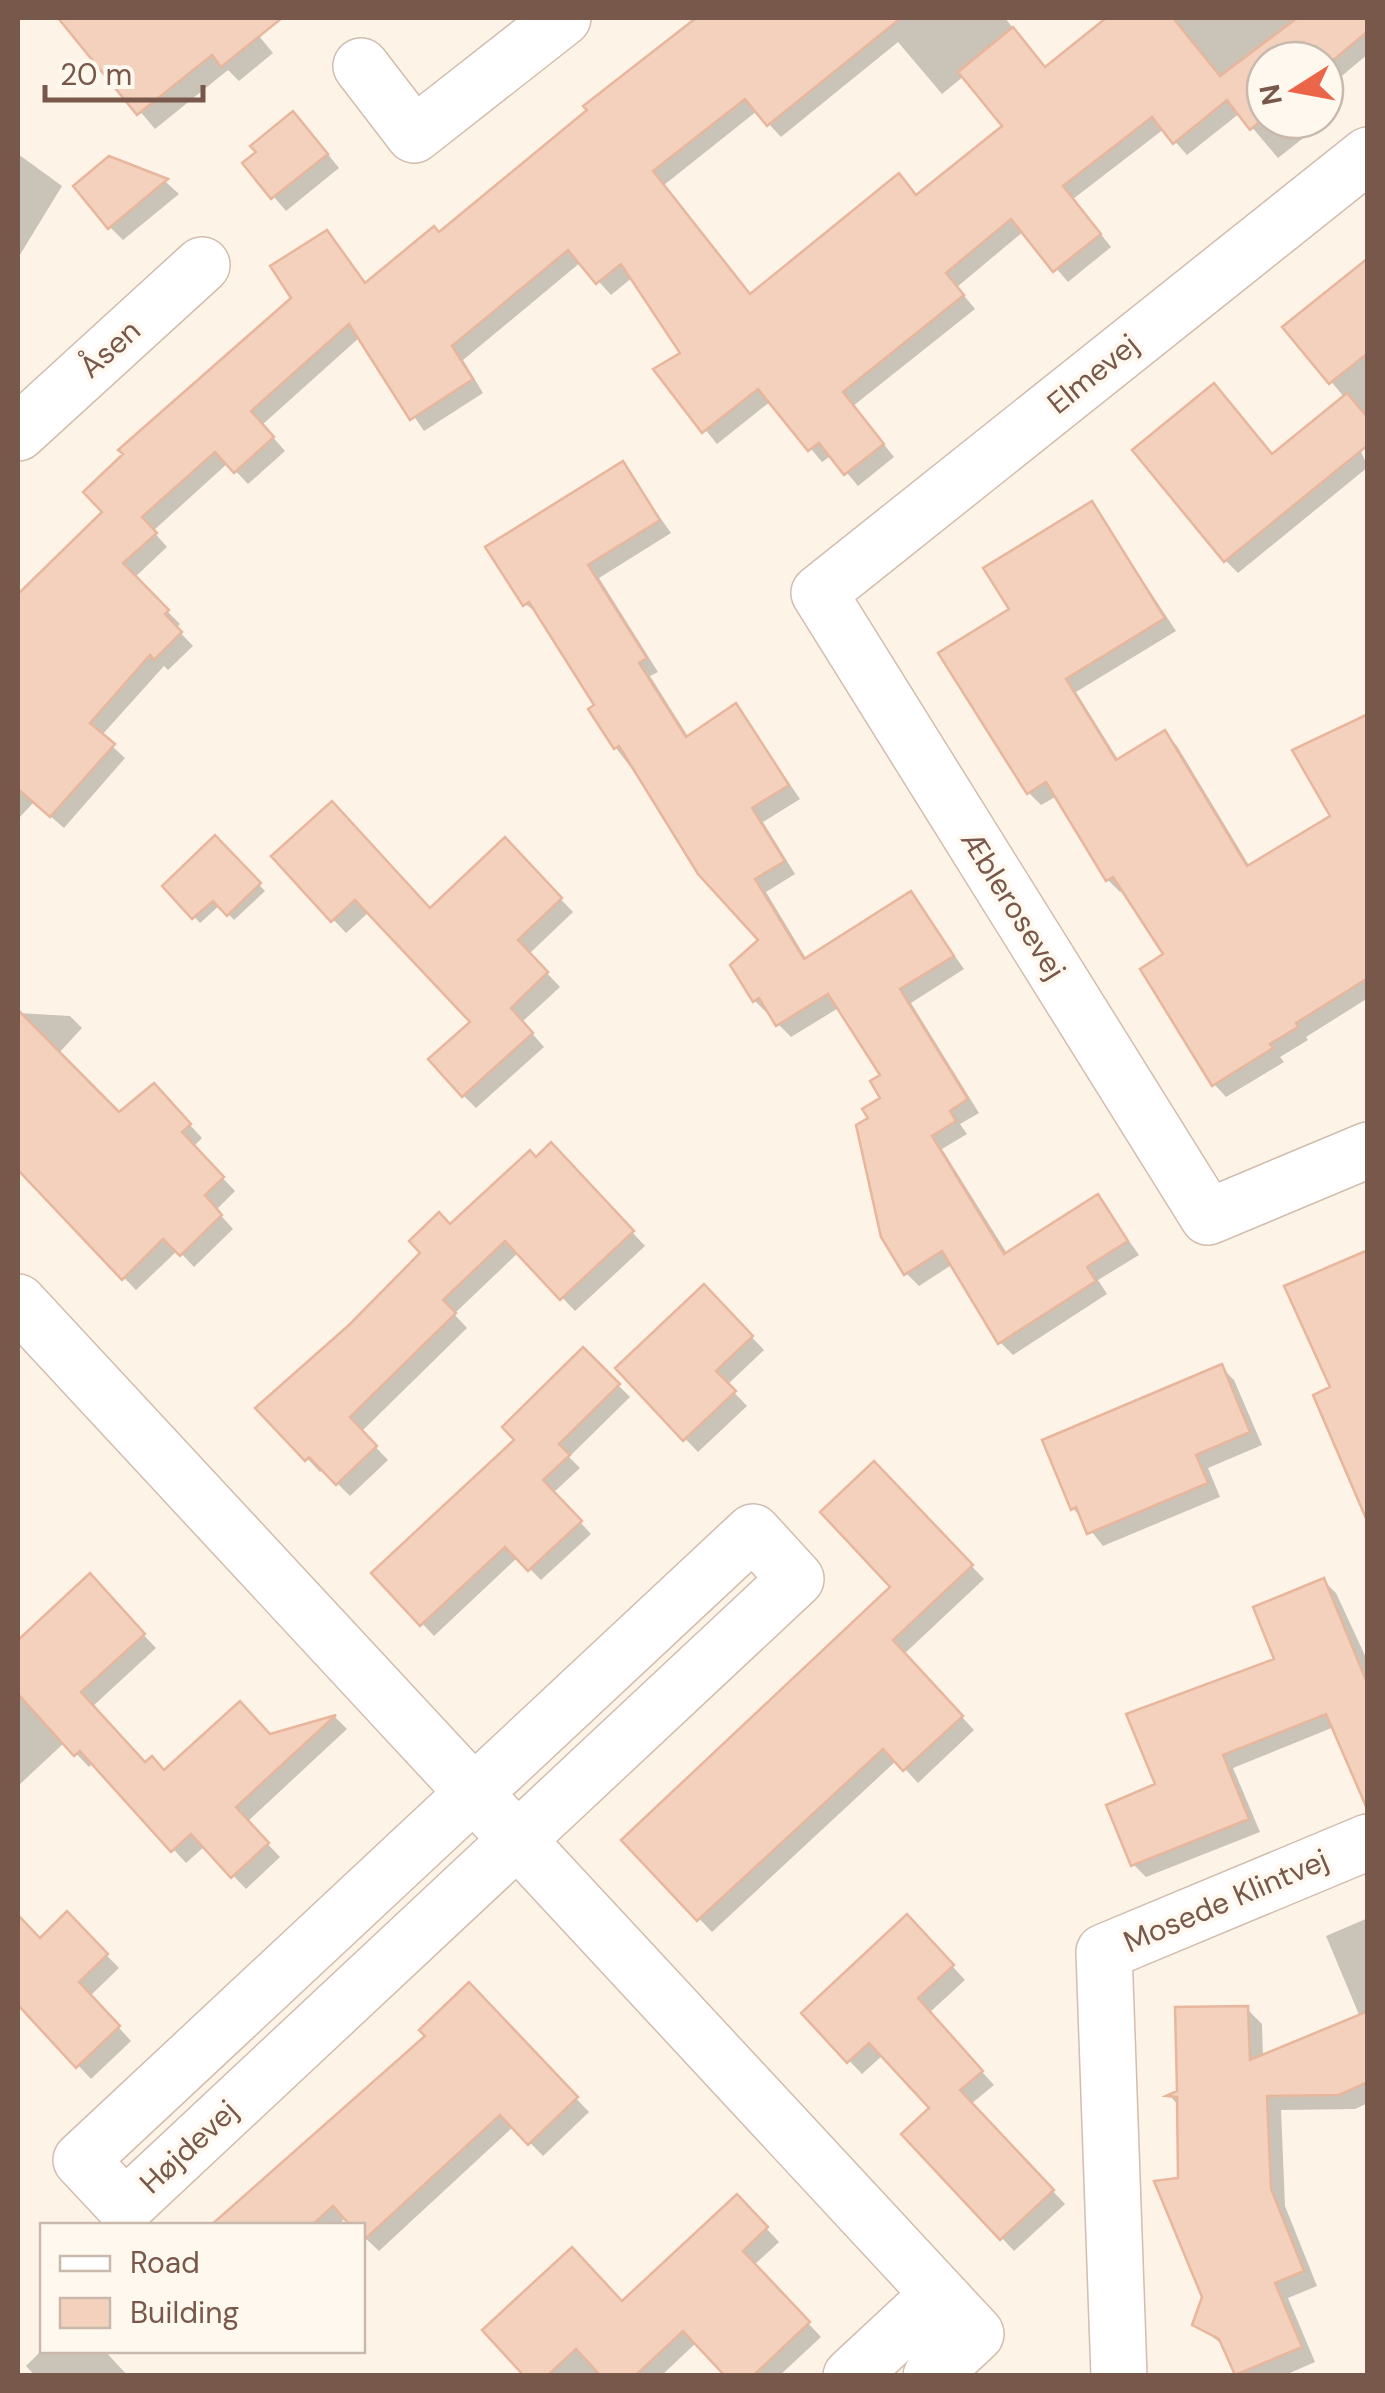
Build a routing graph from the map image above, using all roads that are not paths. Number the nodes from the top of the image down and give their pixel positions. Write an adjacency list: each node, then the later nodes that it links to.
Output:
1 (563, 18): 2 (street)
2 (361, 66)
3 (1368, 155): 6 (street, Elmevej)
4 (202, 264): 5 (street, Åsen)
5 (18, 432)
6 (820, 593): 7 (street, Æblerosevej)
7 (1368, 1150)
8 (18, 1302): 9 (street)
9 (474, 1792): 10 (street); 10 (street, Højdevej); 10 (street, Højdevej)
10 (518, 1839): 12 (street)
11 (1368, 1842): 15 (street, Mosede Klintvej)
12 (939, 2294): 13 (street); 14 (street)
13 (851, 2376)
14 (930, 2376)
15 (1119, 2376)

